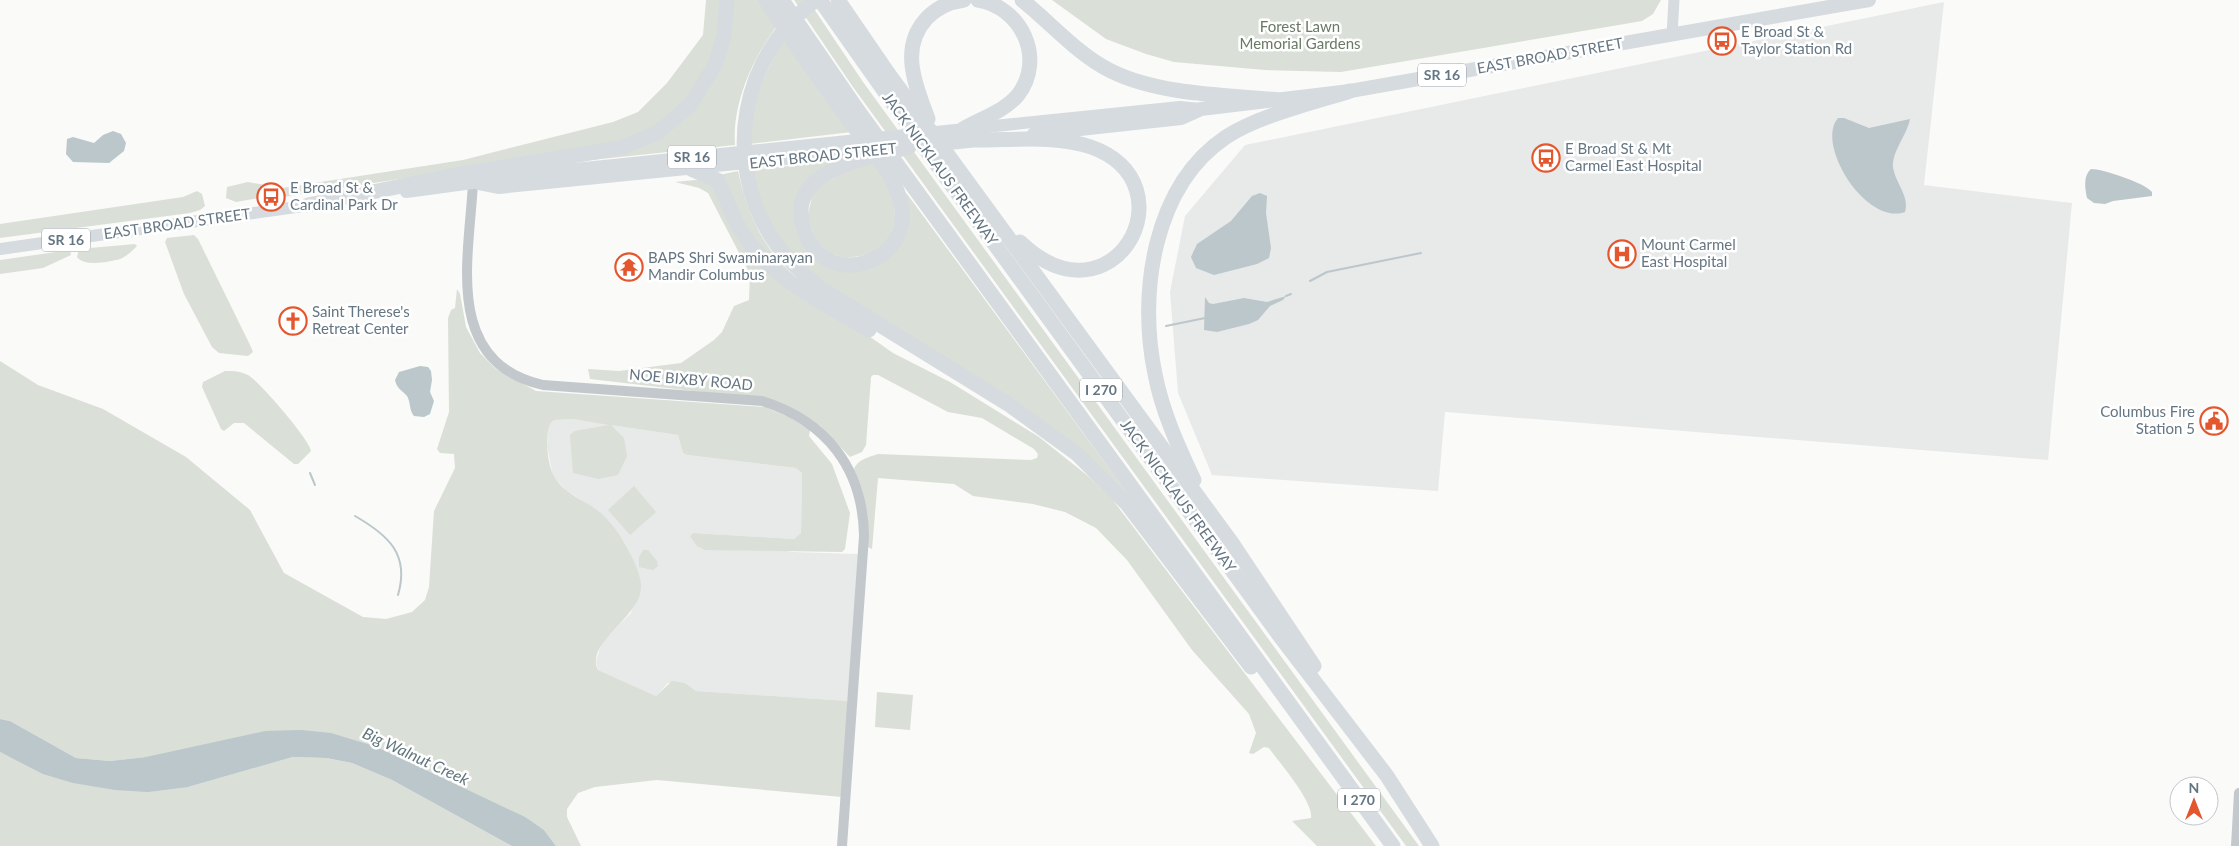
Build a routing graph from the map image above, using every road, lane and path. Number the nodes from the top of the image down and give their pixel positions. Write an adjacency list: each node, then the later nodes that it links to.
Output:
1 (727, 0): 23 (highway)
2 (766, 0): 20 (highway)
3 (782, 0): 28 (highway, I 270)
4 (816, 0): 26 (highway)
5 (820, 0): 29 (highway, JACK NICKLAUS FREEWAY / I 270)
6 (964, 0): 17 (highway)
7 (978, 0): 16 (highway)
8 (1022, 0): 14 (highway)
9 (1674, 0): 12 (main road)
10 (1869, 0): 12 (highway, EAST BROAD STREET / SR 16)
11 (840, 2): 17 (highway)
12 (1672, 34): 13 (highway, EAST BROAD STREET / SR 16)
13 (1350, 91): 14 (highway, EAST BROAD STREET / SR 16); 27 (highway)
14 (1280, 100): 15 (highway, EAST BROAD STREET / SR 16)
15 (1201, 109): 16 (main road, EAST BROAD STREET / SR 16); 18 (highway, EAST BROAD STREET / SR 16)
16 (963, 129): 22 (main road, EAST BROAD STREET / SR 16)
17 (935, 137): 24 (highway)
18 (977, 140): 19 (highway, EAST BROAD STREET / SR 16); 24 (highway)
19 (909, 147): 20 (highway)
20 (848, 158): 21 (main road, EAST BROAD STREET / SR 16)
21 (691, 169): 22 (main road, EAST BROAD STREET / SR 16); 26 (highway)
22 (472, 183): 23 (main road, EAST BROAD STREET / SR 16); 31 (street, NOE BIXBY ROAD)
23 (308, 205): 25 (main road, EAST BROAD STREET / SR 16)
24 (986, 206): 27 (highway)
25 (0, 249)
26 (942, 364): 28 (highway)
27 (1204, 504): 29 (highway)
28 (1325, 754): 32 (highway, I 270)
29 (1387, 776): 33 (highway, JACK NICKLAUS FREEWAY / I 270)
30 (2239, 793): 34 (street)
31 (842, 846)
32 (1393, 846)
33 (1432, 846)
34 (2236, 846)

